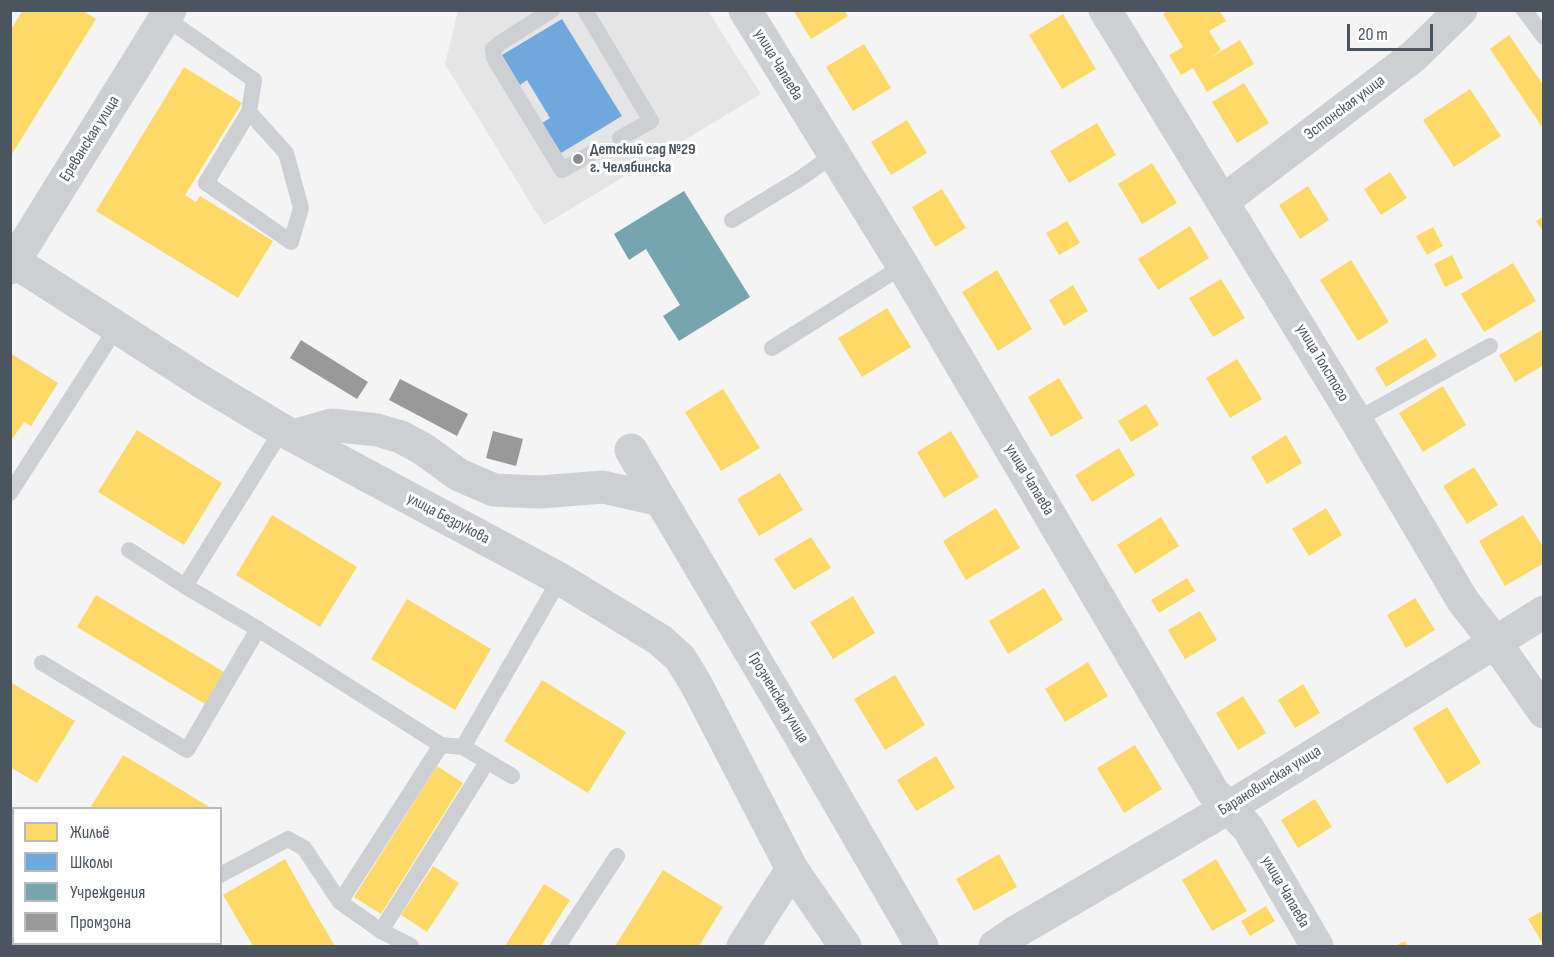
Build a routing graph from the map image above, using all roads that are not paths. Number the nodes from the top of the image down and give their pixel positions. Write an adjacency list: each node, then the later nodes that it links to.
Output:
1 (552, 10): 11 (lane)
2 (585, 10): 10 (lane)
3 (745, 10): 12 (street, улица Чапаева)
4 (1105, 10): 13 (street, улица Толстого)
5 (1461, 10): 13 (street, Эстонская улица)
6 (1524, 10): 8 (lane)
7 (163, 13): 9 (lane); 15 (street, Ереванская улица)
8 (1544, 37)
9 (249, 112): 9 (lane)
10 (620, 138)
11 (594, 152)
12 (833, 155): 14 (lane); 16 (street, улица Чапаева)
13 (1223, 201): 20 (street, улица Толстого)
14 (732, 220)
15 (12, 263): 17 (street, улица Безрукова)
16 (903, 266): 19 (lane); 37 (street, улица Чапаева)
17 (117, 327): 21 (street, улица Безрукова); 23 (lane)
18 (1490, 346): 20 (lane)
19 (771, 348)
20 (1356, 420): 30 (street, улица Толстого)
21 (288, 433): 24 (street); 26 (street, улица Безрукова); 27 (lane)
22 (632, 450): 24 (street, Грозненская улица)
23 (10, 492)
24 (660, 500): 47 (street, Грозненская улица)
25 (129, 550): 27 (lane)
26 (560, 579): 34 (lane); 39 (street, улица Безрукова)
27 (185, 586): 29 (lane)
28 (1544, 612): 30 (street, Барановичская улица)
29 (258, 629): 31 (lane); 33 (lane)
30 (1496, 642): 32 (street, улица Толстого); 37 (street, Барановичская улица)
31 (42, 663)
32 (1544, 712)
33 (441, 745): 34 (lane); 41 (lane)
34 (463, 747): 35 (lane)
35 (487, 762): 36 (lane); 42 (lane)
36 (512, 776)
37 (1228, 808): 48 (street, Барановичская улица); 49 (street, улица Чапаева)
38 (617, 856): 44 (lane)
39 (792, 869): 45 (street); 46 (street, улица Безрукова)
40 (222, 873): 41 (lane)
41 (340, 902): 42 (lane)
42 (381, 931): 43 (lane)
43 (411, 946)
44 (558, 946)
45 (743, 946)
46 (845, 946)
47 (922, 946)
48 (995, 946)
49 (1317, 946)

